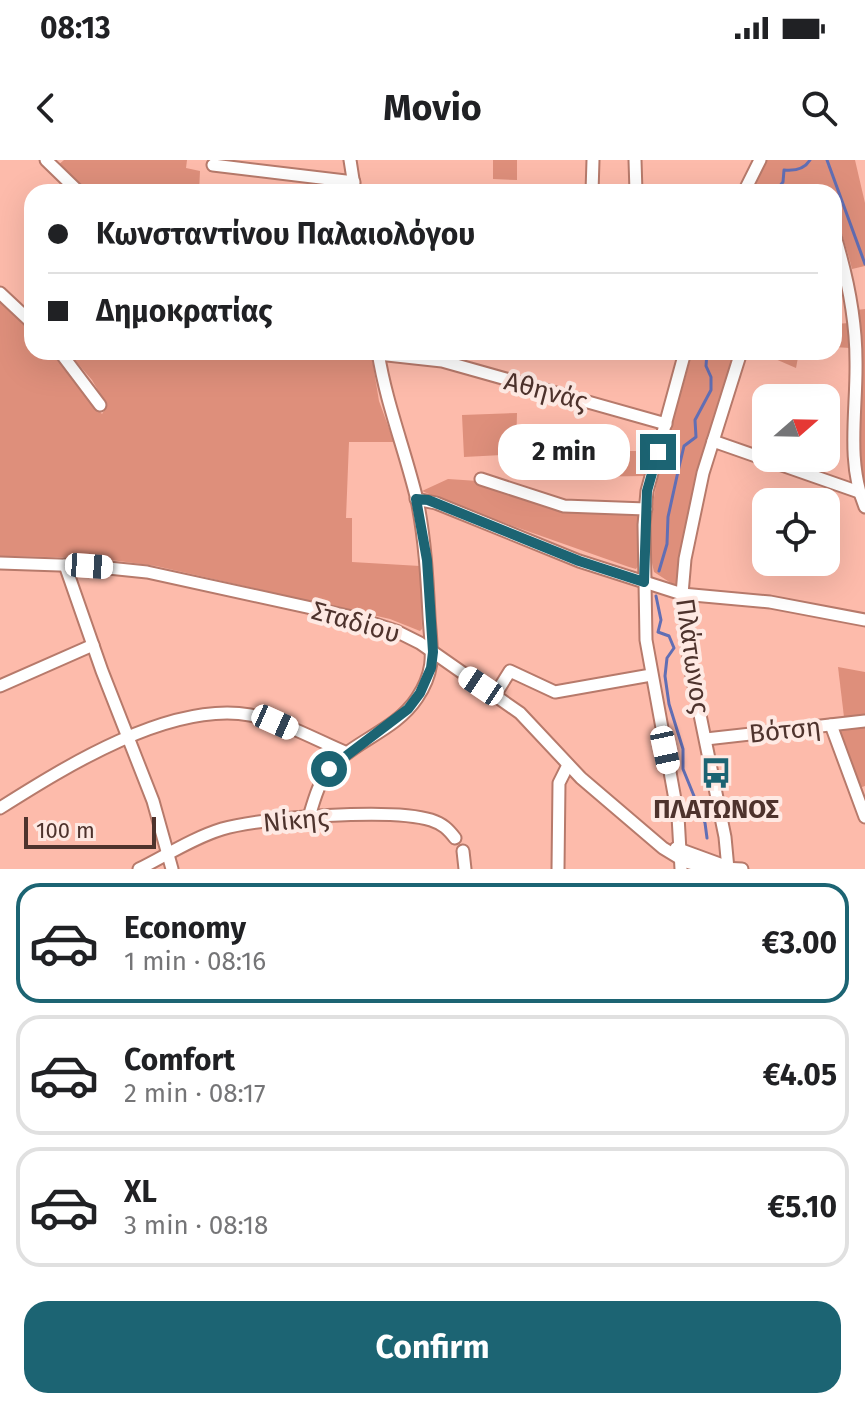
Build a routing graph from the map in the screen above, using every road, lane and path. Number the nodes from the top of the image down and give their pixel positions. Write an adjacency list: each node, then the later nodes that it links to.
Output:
1 (46, 160): 7 (street)
2 (350, 160): 9 (street)
3 (593, 160): 10 (street)
4 (635, 160): 11 (street)
5 (760, 160): 12 (street)
6 (213, 165): 8 (street)
7 (71, 184)
8 (335, 184)
9 (354, 184)
10 (592, 184)
11 (636, 184)
12 (748, 184)
13 (842, 263): 25 (street)
14 (0, 293): 15 (street)
15 (24, 316)
16 (66, 360): 21 (street)
17 (379, 360): 26 (street)
18 (456, 360): 22 (street, Αθηνάς)
19 (683, 360): 22 (street)
20 (738, 360): 23 (street, Πλάτωνος)
21 (100, 405)
22 (666, 424): 28 (street)
23 (713, 441): 25 (street); 32 (street, Πλάτωνος)
24 (481, 479): 28 (street)
25 (859, 492): 27 (street)
26 (416, 499): 31 (street); 35 (street)
27 (865, 507)
28 (646, 509): 31 (street)
29 (0, 563): 30 (street, Σταδίου)
30 (65, 565): 34 (street); 35 (street, Σταδίου)
31 (644, 582): 32 (street); 36 (street)
32 (682, 594): 33 (street); 42 (street, Πλάτωνος)
33 (865, 620)
34 (93, 645): 37 (street); 41 (street)
35 (433, 652): 38 (street, Σταδίου); 43 (street)
36 (651, 675): 38 (street); 48 (street)
37 (0, 686)
38 (495, 695): 44 (street, Σταδίου)
39 (865, 721): 40 (street, Βότση)
40 (831, 725): 42 (street, Βότση); 47 (street)
41 (130, 738): 43 (street); 45 (street); 53 (street)
42 (706, 739): 55 (street, Πλάτωνος)
43 (347, 753): 46 (street)
44 (568, 765): 49 (street, Σταδίου); 59 (street)
45 (0, 808)
46 (309, 817): 50 (street, Νίκης); 53 (street, Νίκης)
47 (865, 817)
48 (679, 829): 51 (street); 54 (street)
49 (646, 831): 51 (street, Σταδίου); 54 (street, Σταδίου)
50 (455, 838)
51 (663, 840): 54 (street, Σταδίου)
52 (463, 851): 58 (street)
53 (168, 855): 56 (street, Νίκης); 57 (street)
54 (681, 860): 55 (street, Σταδίου)
55 (721, 868): 60 (street, Σταδίου)
56 (139, 869)
57 (172, 869)
58 (465, 869)
59 (558, 869)
60 (742, 869)

